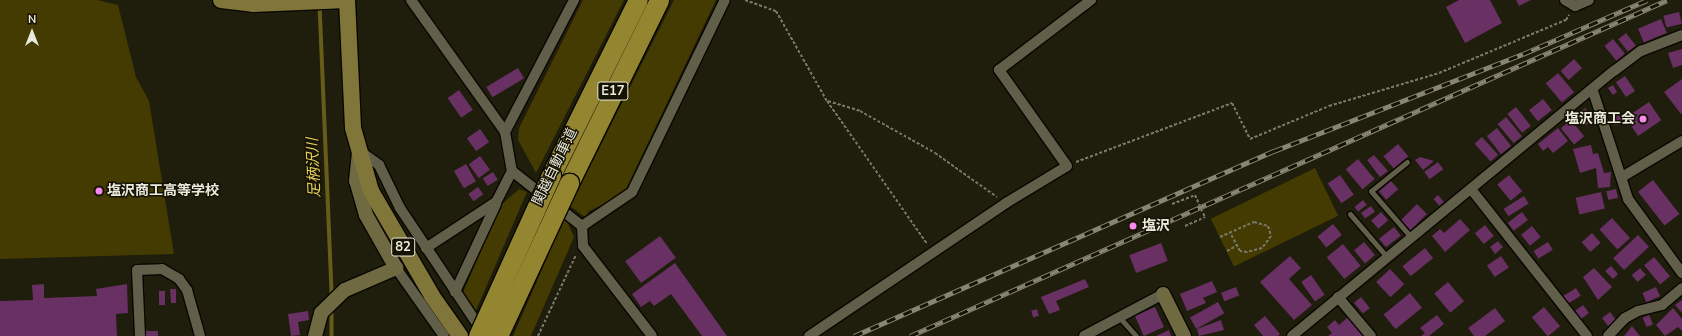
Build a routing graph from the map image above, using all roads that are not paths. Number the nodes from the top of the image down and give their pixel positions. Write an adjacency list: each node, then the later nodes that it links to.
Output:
1 (221, 0): 2 (main road)
2 (347, 0): 3 (street); 16 (main road, 82)
3 (352, 0)
4 (411, 0): 14 (street)
5 (574, 0): 14 (street)
6 (638, 0): 39 (highway, 関越自動車道 / E17, bridge)
7 (659, 0): 41 (highway, 関越自動車道 / E17, bridge)
8 (725, 0): 23 (street)
9 (1090, 0): 43 (street)
10 (1565, 0): 11 (street)
11 (1589, 0)
12 (1682, 35): 13 (street)
13 (1593, 91): 19 (street); 20 (street)
14 (505, 132): 18 (street)
15 (1682, 141): 19 (street)
16 (360, 151): 25 (street); 27 (main road); 38 (main road, 82)
17 (1407, 162): 24 (lane)
18 (512, 171): 21 (street); 23 (street)
19 (1622, 177): 28 (street)
20 (1471, 189): 24 (street); 49 (street)
21 (496, 202): 25 (street); 30 (street)
22 (1350, 214): 26 (lane)
23 (582, 226): 42 (street)
24 (1411, 237): 26 (street)
25 (426, 248): 30 (street)
26 (1388, 257): 32 (street)
27 (396, 268): 36 (main road); 37 (street)
28 (1682, 273)
29 (1682, 288): 50 (street)
30 (455, 292): 40 (street)
31 (1163, 294): 33 (street); 46 (main road)
32 (1338, 297): 47 (street); 48 (street)
33 (1120, 318): 44 (street); 45 (lane)
34 (140, 336): 35 (street)
35 (200, 336)
36 (315, 336)
37 (444, 336)
38 (460, 336)
39 (478, 336)
40 (486, 336)
41 (498, 336)
42 (652, 336)
43 (809, 336)
44 (1084, 336)
45 (1136, 336)
46 (1184, 336)
47 (1292, 336)
48 (1371, 336)
49 (1587, 336)
50 (1608, 336)

